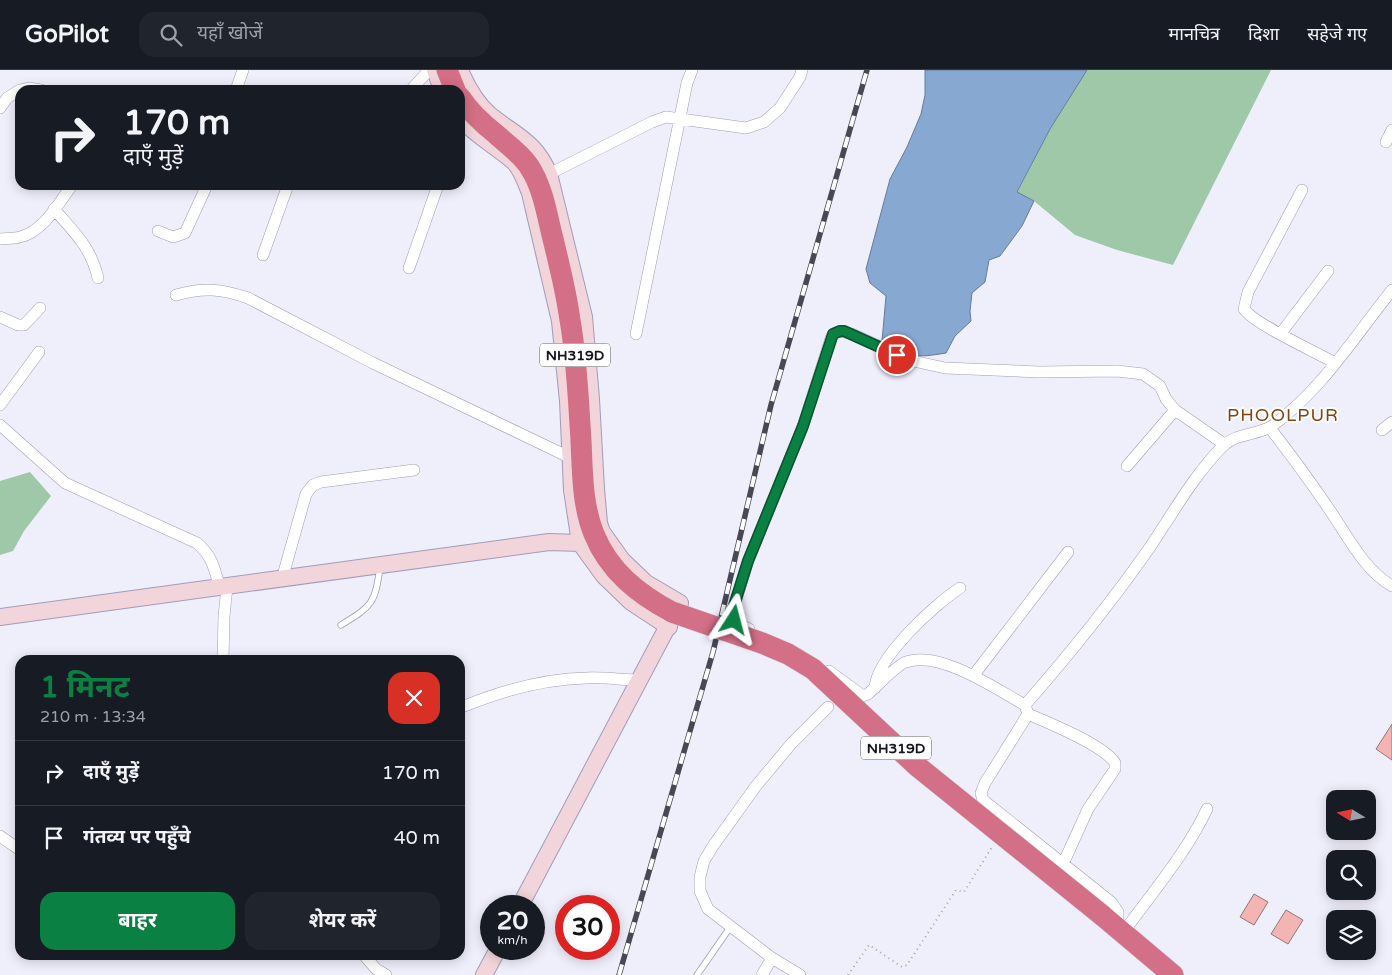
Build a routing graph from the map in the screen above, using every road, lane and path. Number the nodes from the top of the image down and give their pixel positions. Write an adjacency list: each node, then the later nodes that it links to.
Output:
1 (243, 70): 7 (street)
2 (447, 70): 10 (highway)
3 (460, 70): 18 (main road)
4 (692, 70): 14 (street)
5 (802, 70): 14 (street)
6 (427, 71): 8 (street); 9 (main road)
7 (238, 85)
8 (415, 85)
9 (438, 85)
10 (453, 85)
11 (15, 93): 13 (street)
12 (465, 103): 75 (highway, NH319D, bridge)
13 (0, 108)
14 (680, 118): 18 (street); 36 (street)
15 (465, 123): 46 (main road)
16 (1392, 130): 17 (street)
17 (1386, 142)
18 (548, 174): 60 (main road)
19 (68, 190): 24 (street)
20 (204, 190): 25 (street)
21 (286, 190): 27 (street)
22 (436, 190): 28 (street)
23 (1302, 190): 35 (street)
24 (54, 209): 26 (street); 30 (street)
25 (158, 231)
26 (0, 239)
27 (263, 256)
28 (409, 268)
29 (1328, 271): 35 (street)
30 (98, 278)
31 (1392, 290): 38 (street)
32 (176, 295): 46 (street)
33 (40, 308): 34 (street)
34 (0, 316)
35 (1281, 333): 38 (street)
36 (636, 334)
37 (40, 352): 39 (street)
38 (1336, 363): 43 (street)
39 (0, 405)
40 (1175, 410): 45 (street); 47 (street); 64 (street)
41 (1392, 422): 44 (street)
42 (0, 425): 56 (street)
43 (1270, 428): 45 (street); 55 (street)
44 (1382, 430)
45 (1224, 444): 67 (street)
46 (571, 458): 49 (main road)
47 (1126, 466)
48 (414, 470): 54 (street)
49 (577, 526): 50 (main road); 51 (main road)
50 (549, 542): 51 (main road); 53 (main road)
51 (580, 543): 60 (main road)
52 (1068, 552): 62 (street)
53 (380, 565): 54 (main road); 59 (lane)
54 (282, 579): 56 (main road)
55 (1392, 586)
56 (224, 587): 58 (main road); 61 (street)
57 (960, 588): 64 (street)
58 (0, 617)
59 (341, 625)
60 (669, 627): 63 (main road)
61 (223, 655)
62 (974, 676): 64 (street); 67 (street)
63 (640, 680): 65 (street); 73 (main road)
64 (875, 688)
65 (465, 706)
66 (828, 707): 74 (street)
67 (1027, 709): 72 (street); 72 (street)
68 (1208, 809): 75 (street)
69 (0, 836): 70 (street)
70 (15, 846)
71 (992, 847): 84 (path)
72 (1063, 864): 75 (street)
73 (526, 895)
74 (731, 926): 76 (street); 81 (lane)
75 (1115, 926): 85 (highway, NH319D)
76 (772, 958): 82 (street); 83 (street)
77 (368, 960): 79 (street)
78 (492, 960): 80 (main road)
79 (386, 975)
80 (484, 975)
81 (697, 975)
82 (762, 975)
83 (800, 975)
84 (848, 975)
85 (1173, 975)

